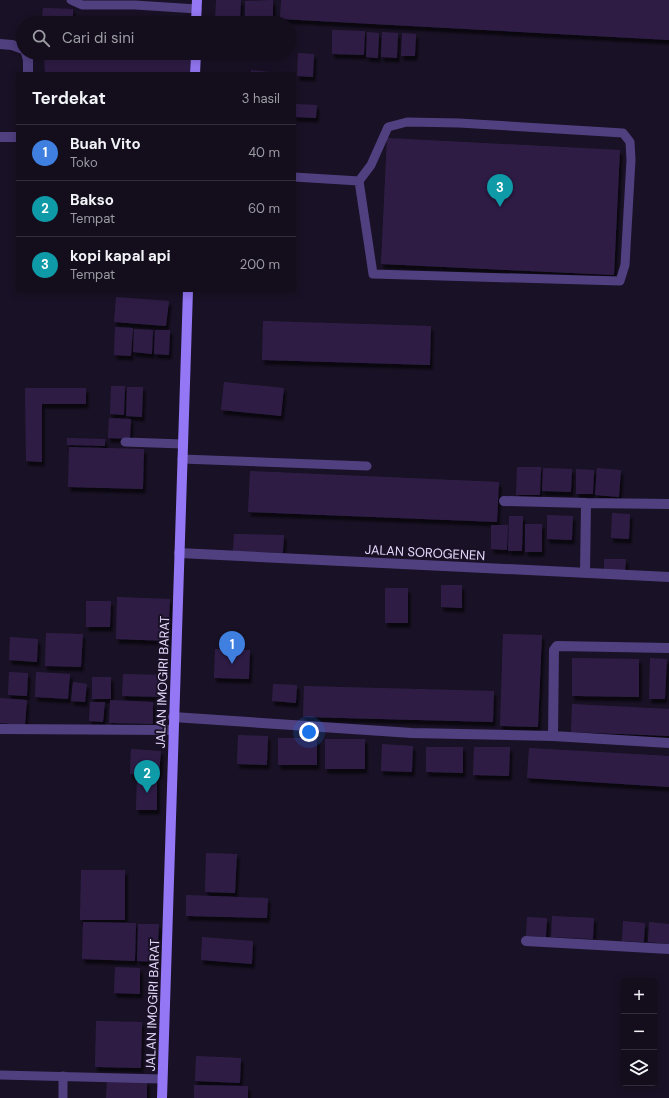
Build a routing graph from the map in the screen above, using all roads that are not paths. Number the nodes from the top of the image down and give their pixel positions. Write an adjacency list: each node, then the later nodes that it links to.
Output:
1 (71, 0): 2 (lane)
2 (197, 5): 3 (main road)
3 (196, 16)
4 (0, 44): 5 (street)
5 (16, 46)
6 (28, 60): 8 (street)
7 (196, 60): 9 (main road)
8 (28, 72)
9 (195, 72)
10 (0, 137): 11 (street)
11 (16, 137)
12 (296, 177): 13 (lane)
13 (359, 181): 13 (lane)
14 (188, 292): 16 (main road, JALAN IMOGIRI BARAT)
15 (125, 442): 16 (lane)
16 (183, 444): 17 (main road, JALAN IMOGIRI BARAT)
17 (182, 460): 18 (lane); 22 (main road, JALAN IMOGIRI BARAT)
18 (367, 466)
19 (504, 501): 20 (street)
20 (586, 504): 21 (street); 23 (street)
21 (669, 504)
22 (179, 553): 23 (street, JALAN SOROGENEN); 26 (main road, JALAN IMOGIRI BARAT)
23 (585, 573): 24 (street, JALAN SOROGENEN)
24 (669, 577)
25 (669, 648): 29 (street)
26 (173, 716): 28 (main road, JALAN IMOGIRI BARAT); 29 (street)
27 (0, 729): 28 (street)
28 (173, 730): 35 (main road, JALAN IMOGIRI BARAT)
29 (553, 736): 30 (street)
30 (669, 744)
31 (526, 942): 32 (street)
32 (669, 948)
33 (0, 1075): 34 (lane)
34 (63, 1076): 35 (lane); 36 (lane)
35 (162, 1079): 37 (main road, JALAN IMOGIRI BARAT)
36 (63, 1098)
37 (162, 1098)

